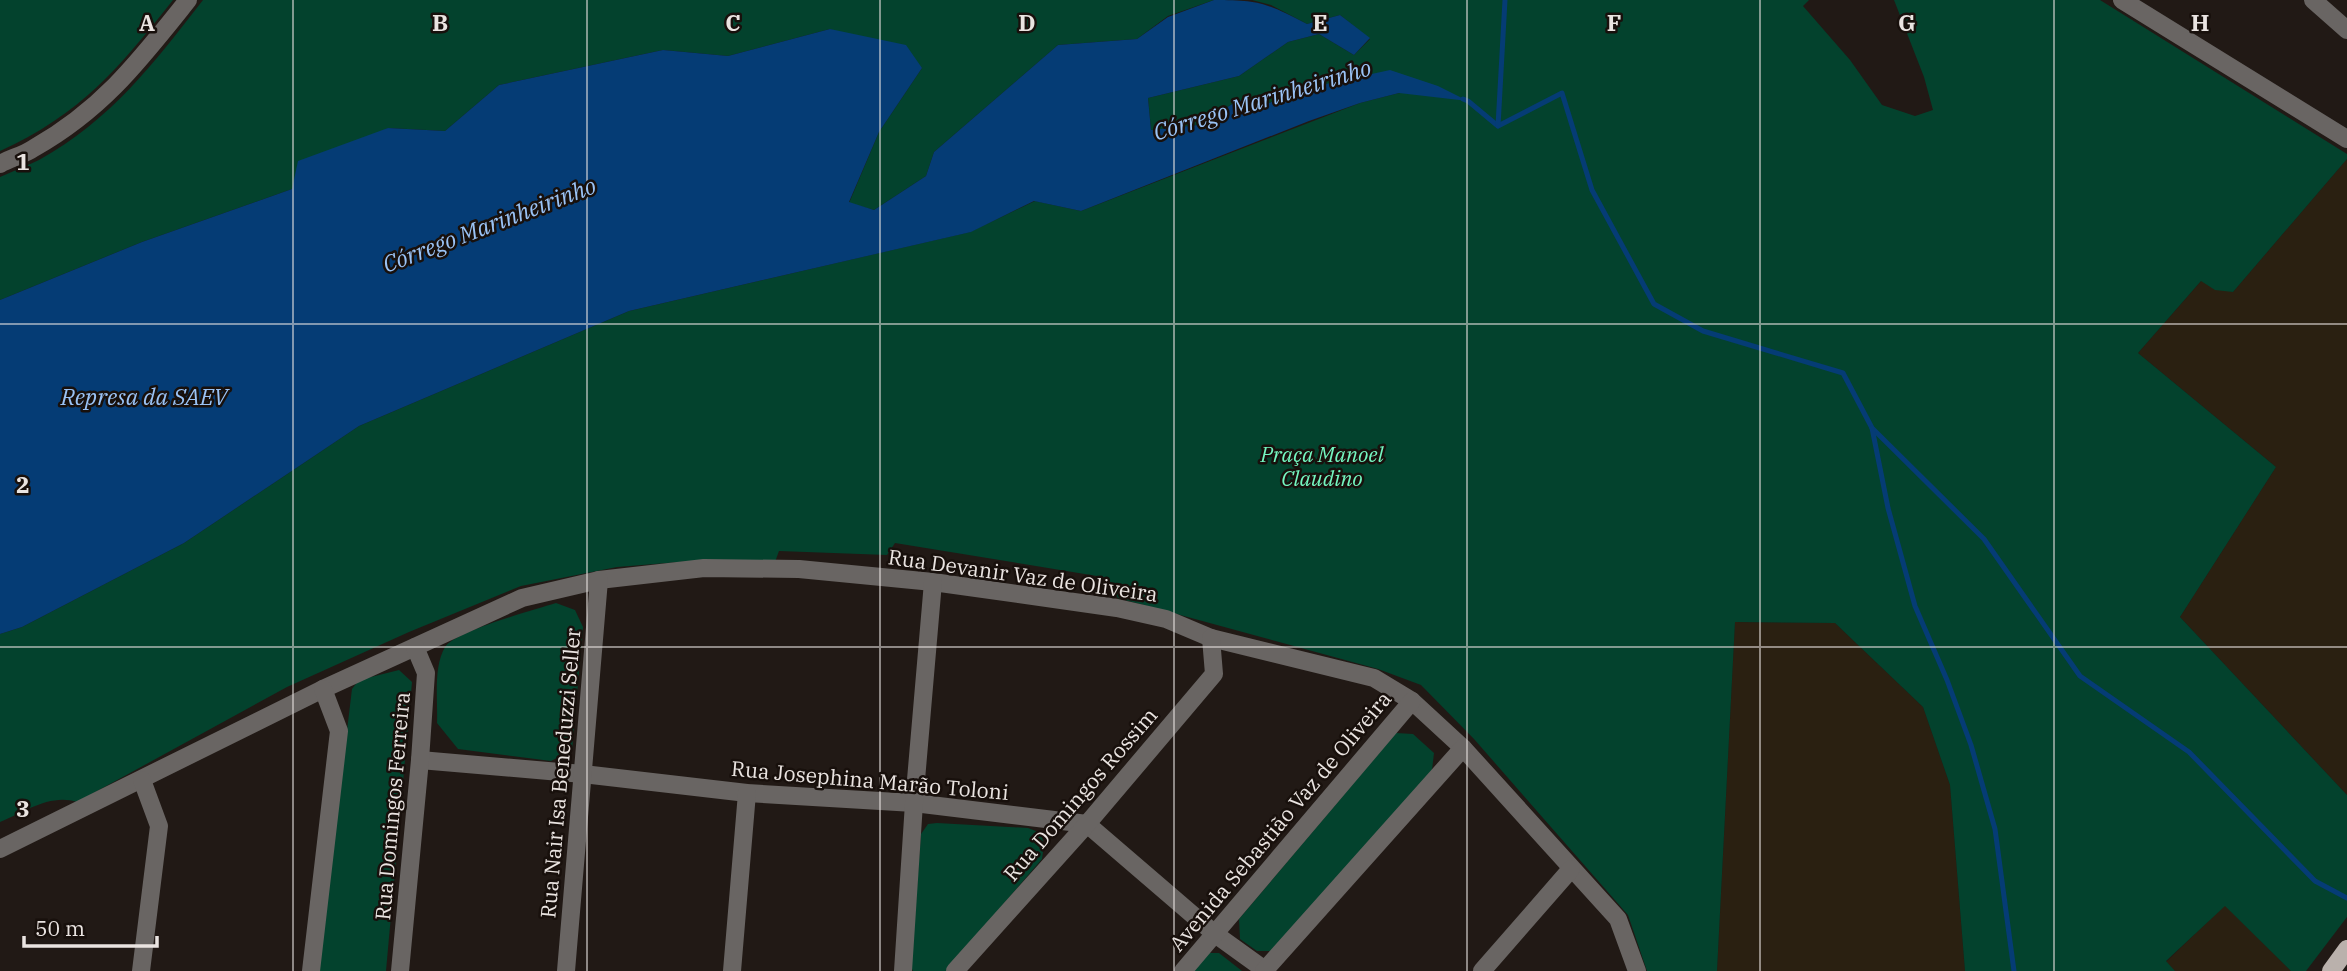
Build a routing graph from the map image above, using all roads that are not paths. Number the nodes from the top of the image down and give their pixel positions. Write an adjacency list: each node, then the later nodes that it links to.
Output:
1 (188, 0): 6 (street)
2 (2122, 0): 5 (street)
3 (2314, 0): 4 (street)
4 (2347, 30)
5 (2346, 136)
6 (0, 164)
7 (599, 580): 8 (street, Rua Devanir Vaz de Oliveira); 10 (street, Rua Devanir Vaz de Oliveira); 15 (street, Rua Nair Isa Beneduzzi Seller)
8 (933, 582): 9 (street, Rua Devanir Vaz de Oliveira); 18 (street)
9 (1211, 638): 12 (street, Rua Devanir Vaz de Oliveira); 19 (street, Rua Domingos Rossim)
10 (415, 647): 11 (street, Rua Devanir Vaz de Oliveira); 14 (street, Rua Domingos Ferreira)
11 (323, 689): 16 (street, Rua Devanir Vaz de Oliveira); 26 (street)
12 (1412, 701): 13 (street, Rua Devanir Vaz de Oliveira); 22 (street, Avenida Sebastião Vaz de Oliveira)
13 (1464, 748): 21 (street, Rua Devanir Vaz de Oliveira); 24 (street)
14 (420, 760): 15 (street, Rua Josephina Marão Toloni); 27 (street, Rua Domingos Ferreira)
15 (583, 774): 17 (street, Rua Josephina Marão Toloni); 28 (street, Rua Nair Isa Beneduzzi Seller)
16 (142, 780): 20 (street, Rua Devanir Vaz de Oliveira); 25 (street)
17 (747, 793): 18 (street, Rua Josephina Marão Toloni); 29 (street)
18 (914, 803): 19 (street, Rua Josephina Marão Toloni); 30 (street)
19 (1087, 824): 22 (street); 31 (street, Rua Domingos Rossim)
20 (0, 849)
21 (1571, 869): 33 (street); 34 (street, Rua Devanir Vaz de Oliveira)
22 (1215, 934): 24 (street); 32 (street, Avenida Sebastião Vaz de Oliveira)
23 (2347, 949): 35 (main road)
24 (1264, 970)
25 (141, 971)
26 (311, 971)
27 (400, 971)
28 (566, 971)
29 (732, 971)
30 (903, 971)
31 (955, 971)
32 (1183, 971)
33 (1482, 971)
34 (1637, 971)
35 (2331, 971)

